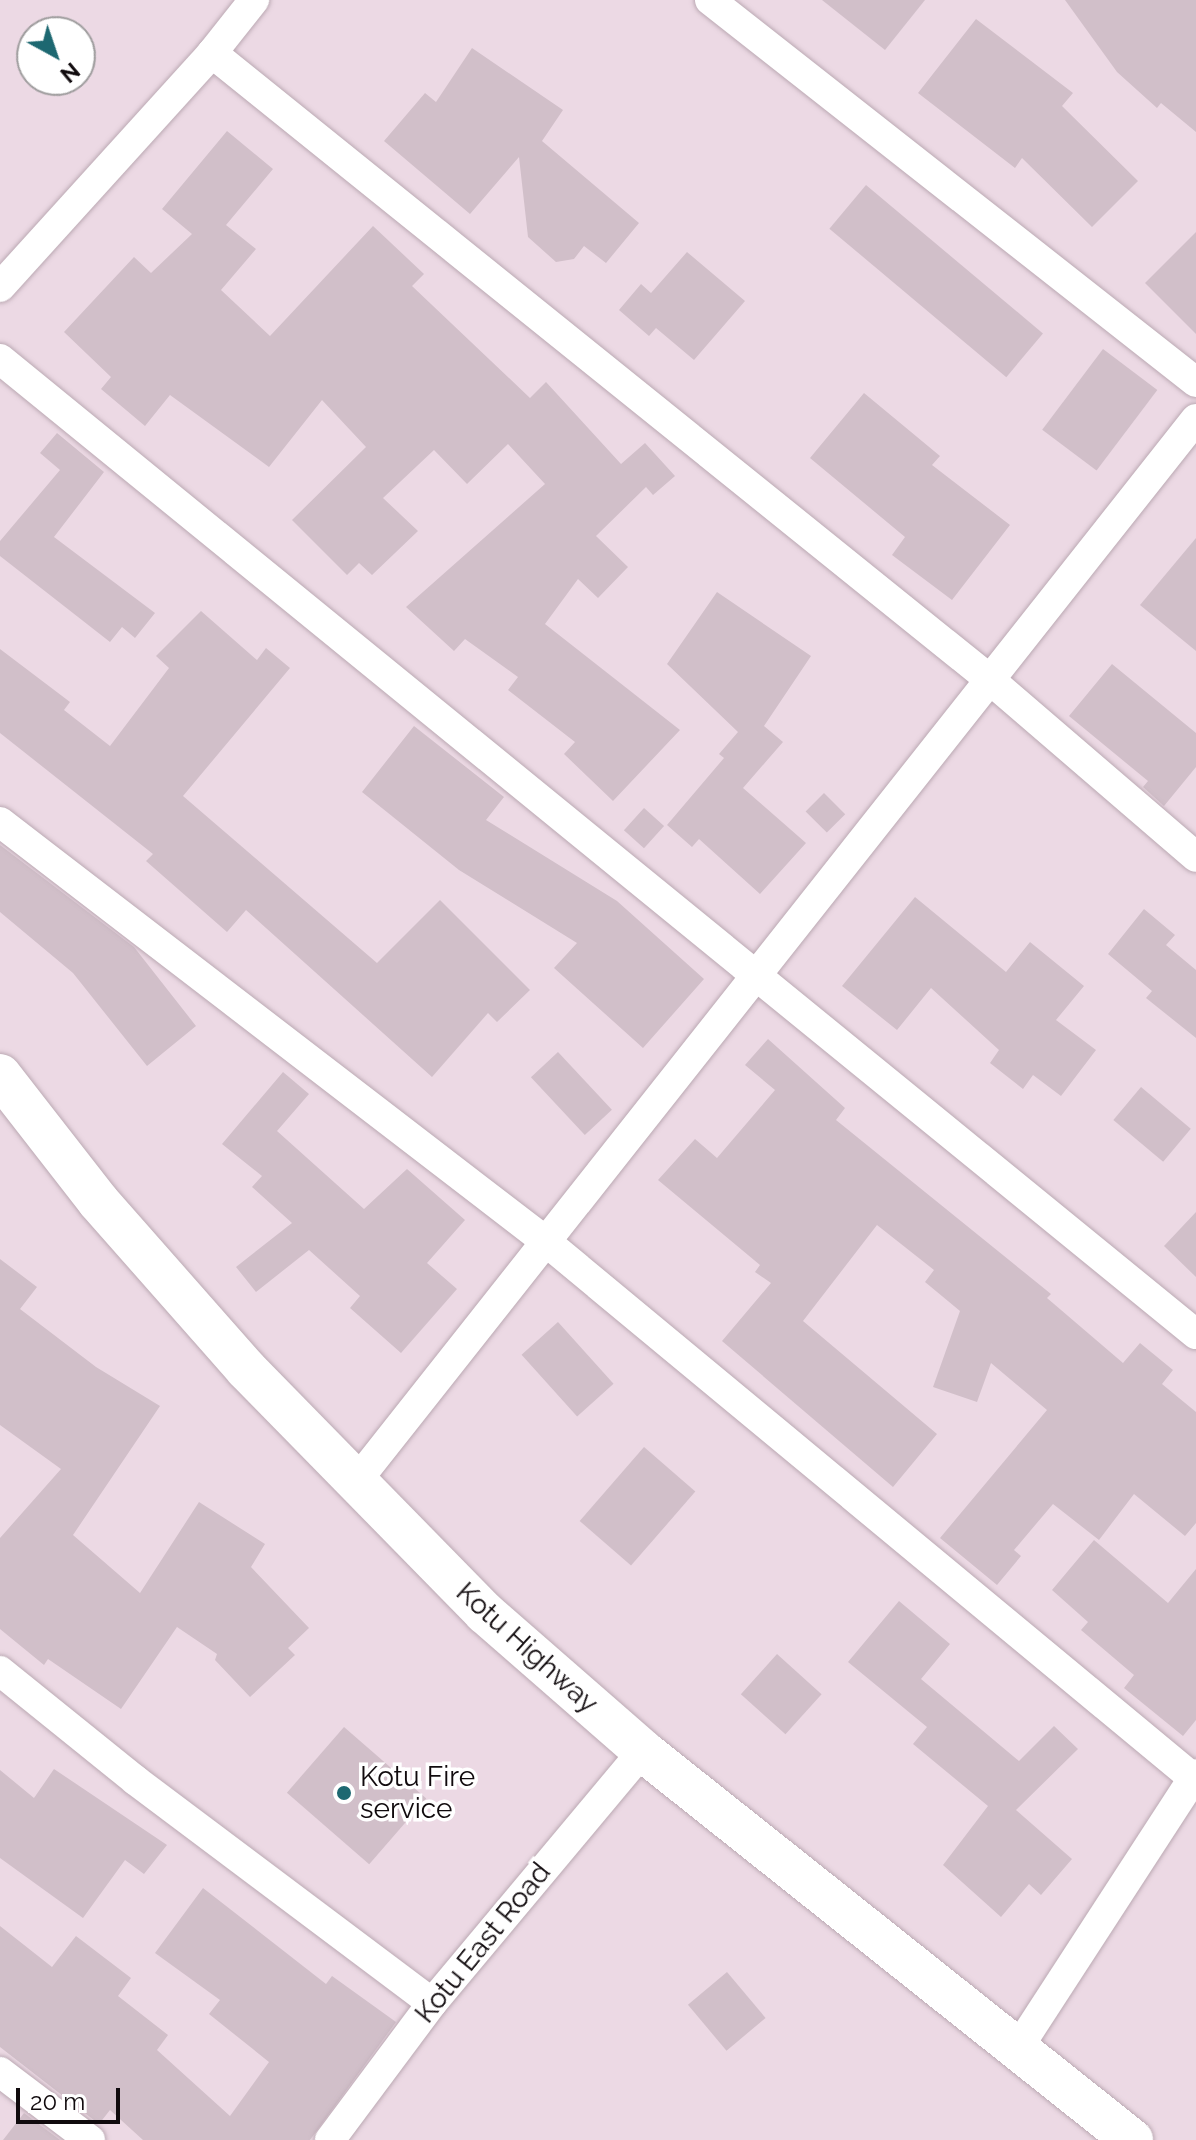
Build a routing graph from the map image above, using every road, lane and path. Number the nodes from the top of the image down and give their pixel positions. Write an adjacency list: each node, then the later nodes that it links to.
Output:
1 (254, 0): 3 (street)
2 (710, 0): 6 (street)
3 (212, 53): 4 (street); 8 (street)
4 (0, 287)
5 (0, 359): 11 (street)
6 (1196, 382)
7 (1196, 419): 8 (street)
8 (988, 678): 10 (street); 11 (street)
9 (0, 822): 13 (street)
10 (1196, 857)
11 (761, 975): 13 (street); 14 (street)
12 (0, 1075): 15 (street, Kotu Highway)
13 (544, 1240): 15 (street); 18 (street)
14 (1196, 1334)
15 (355, 1483): 17 (street, Kotu Highway)
16 (0, 1671): 19 (street)
17 (643, 1751): 19 (street, Kotu East Road); 20 (street, Kotu Highway)
18 (1194, 1776): 20 (street)
19 (432, 2003): 22 (street, Kotu East Road)
20 (1016, 2051): 24 (street, Kotu Highway)
21 (0, 2072): 23 (street)
22 (338, 2137)
23 (90, 2140)
24 (1132, 2140)

